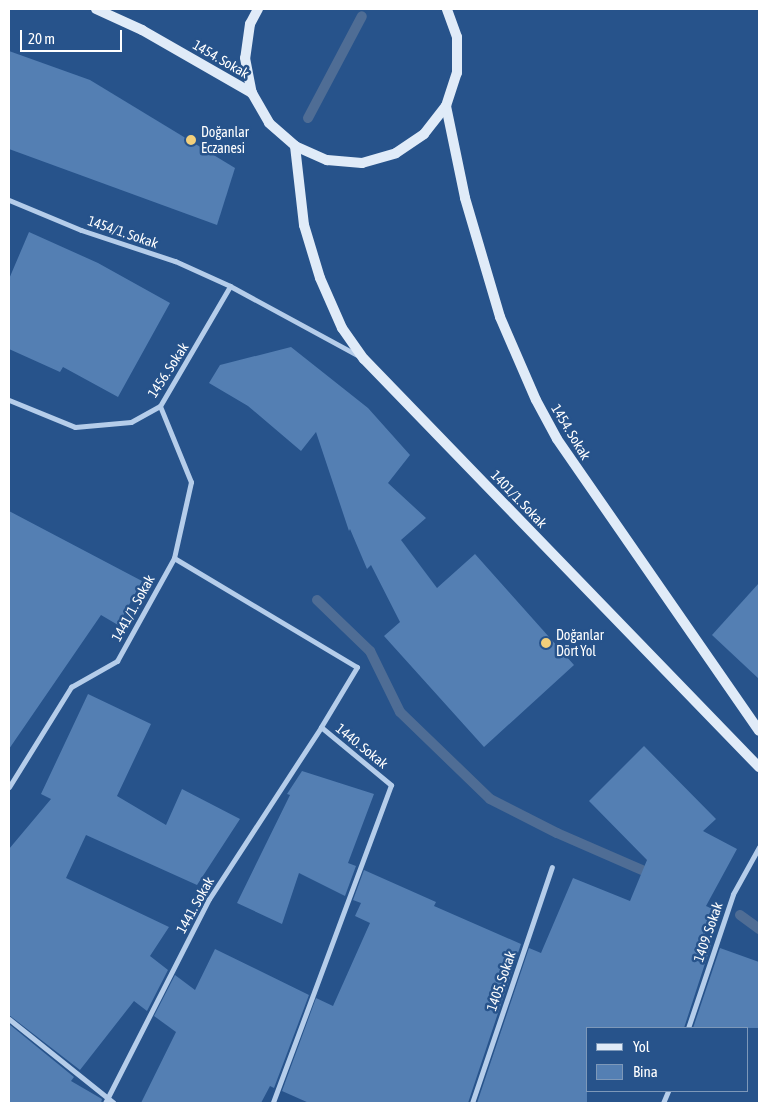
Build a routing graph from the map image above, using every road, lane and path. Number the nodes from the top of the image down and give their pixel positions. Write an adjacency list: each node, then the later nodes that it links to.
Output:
1 (96, 9): 4 (main road, 1454. Sokak)
2 (258, 9): 4 (main road)
3 (447, 9): 5 (main road)
4 (252, 93): 6 (main road)
5 (446, 106): 6 (main road); 14 (main road, 1454. Sokak)
6 (295, 146): 9 (main road)
7 (9, 200): 8 (street, 1454/1. Sokak)
8 (230, 286): 9 (street, 1401/1. Sokak); 11 (street, 1456. Sokak)
9 (364, 359): 15 (main road, 1401/1. Sokak)
10 (9, 400): 11 (street, 1456. Sokak)
11 (160, 406): 12 (street, 1441/1. Sokak)
12 (174, 558): 13 (street, 1440. Sokak); 16 (street, 1441/1. Sokak)
13 (321, 727): 21 (street, 1441. Sokak); 23 (street, 1440. Sokak)
14 (759, 731)
15 (759, 767)
16 (9, 786)
17 (759, 847): 20 (street, 1409. Sokak)
18 (552, 867): 24 (street, 1405. Sokak)
19 (9, 1019): 21 (street)
20 (688, 1027)
21 (106, 1101): 22 (street)
22 (114, 1103)
23 (273, 1103)
24 (472, 1103)

